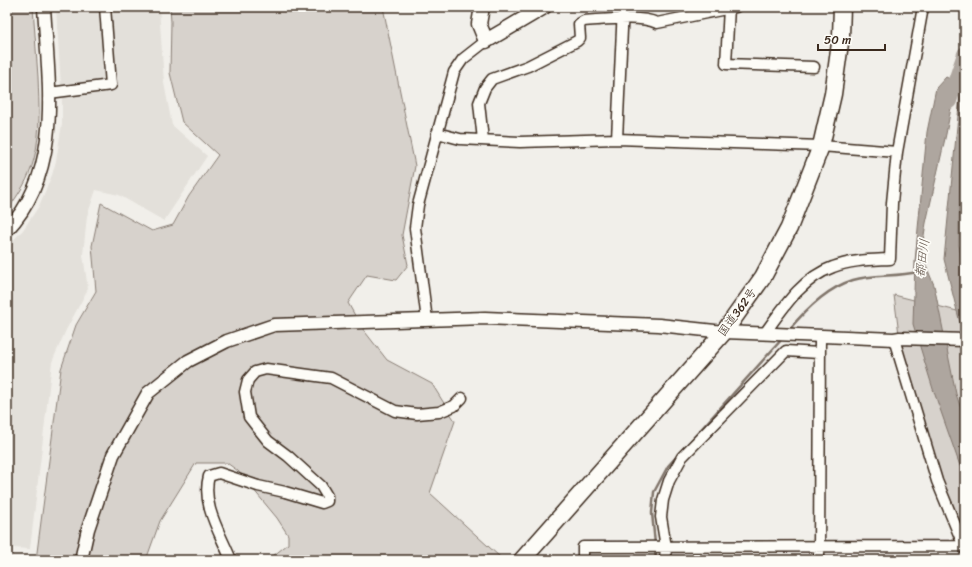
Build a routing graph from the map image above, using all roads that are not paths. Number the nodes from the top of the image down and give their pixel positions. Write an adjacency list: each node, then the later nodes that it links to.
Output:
1 (44, 7): 12 (street)
2 (105, 7): 12 (street)
3 (482, 7): 10 (main road)
4 (544, 7): 10 (main road)
5 (623, 7): 9 (street)
6 (842, 7): 16 (highway, 国道362号)
7 (924, 7): 17 (street)
8 (731, 8): 9 (street); 11 (street)
9 (622, 19): 14 (street); 15 (street)
10 (486, 41): 13 (street)
11 (814, 67)
12 (49, 92): 18 (street)
13 (437, 133): 15 (street); 19 (street)
14 (617, 139): 15 (street); 16 (street)
15 (483, 140)
16 (821, 146): 17 (street); 20 (highway, 国道362号)
17 (897, 152): 21 (street)
18 (7, 230)
19 (427, 320): 20 (street); 30 (street)
20 (724, 332): 21 (street); 32 (highway, 国道362号)
21 (770, 333): 22 (street)
22 (820, 336): 23 (street); 25 (street)
23 (897, 339): 24 (street); 29 (street)
24 (965, 340)
25 (819, 353): 27 (street); 28 (street)
26 (462, 398): 31 (street)
27 (665, 547): 28 (street); 33 (street); 34 (street)
28 (819, 547): 29 (street); 35 (street)
29 (964, 547)
30 (81, 560)
31 (231, 560)
32 (522, 560)
33 (583, 560)
34 (665, 560)
35 (819, 560)

